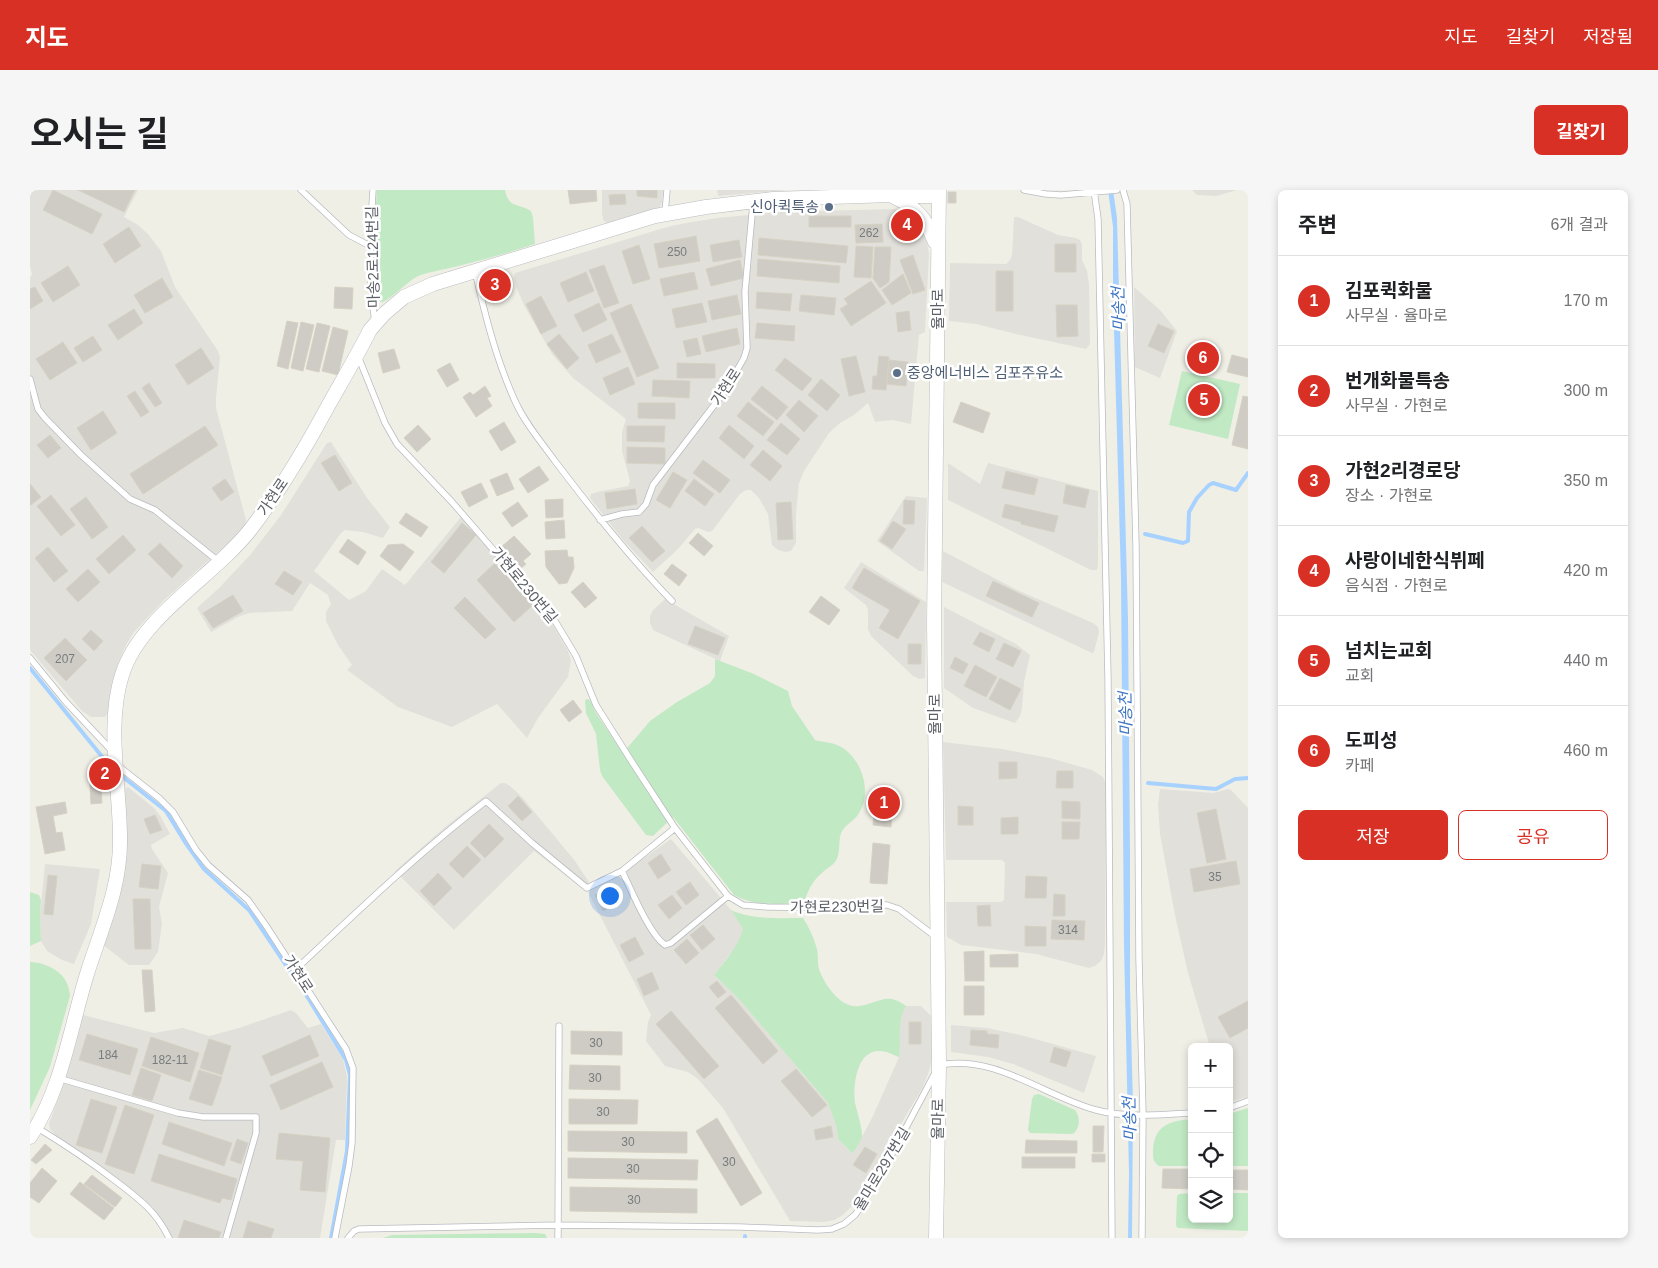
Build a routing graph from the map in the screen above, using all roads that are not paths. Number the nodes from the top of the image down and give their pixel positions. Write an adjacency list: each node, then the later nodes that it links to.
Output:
1 (301, 190): 13 (lane)
2 (373, 190): 13 (lane, 마송2로124번길)
3 (667, 190): 12 (lane)
4 (906, 190): 10 (street)
5 (1024, 190): 8 (lane)
6 (1117, 190): 8 (lane)
7 (1123, 190): 37 (lane)
8 (1096, 192): 36 (lane)
9 (939, 193): 10 (street, 가현로); 14 (street, 율마로)
10 (891, 195): 11 (street, 가현로); 14 (street)
11 (753, 202): 12 (street, 가현로); 20 (lane, 가현로)
12 (665, 214): 15 (street, 가현로)
13 (370, 246): 16 (lane, 마송2로124번길)
14 (938, 249): 28 (street, 율마로)
15 (475, 271): 16 (street, 가현로); 20 (lane)
16 (375, 324): 17 (street, 가현로)
17 (357, 355): 21 (street, 가현로); 25 (lane, 가현로230번길)
18 (30, 379): 19 (lane)
19 (32, 400): 21 (lane)
20 (600, 520): 22 (lane)
21 (220, 563): 24 (street, 가현로)
22 (672, 601)
23 (30, 658): 24 (lane, 가현로)
24 (116, 759): 29 (lane, 가현로); 32 (street, 가현로)
25 (675, 828): 26 (lane); 27 (lane, 가현로230번길)
26 (622, 871): 27 (lane); 29 (lane)
27 (728, 896): 28 (lane, 가현로230번길)
28 (938, 938): 31 (street, 율마로)
29 (295, 970): 42 (lane, 가현로)
30 (559, 1026): 39 (lane)
31 (939, 1065): 36 (lane); 39 (lane, 율마로297번길); 45 (street, 율마로)
32 (58, 1078): 38 (street, 가현로); 41 (lane)
33 (1248, 1101): 34 (lane)
34 (1233, 1107)
35 (1188, 1112): 37 (lane)
36 (1113, 1114): 37 (lane); 46 (lane)
37 (1143, 1114): 47 (lane)
38 (33, 1132): 40 (lane)
39 (558, 1225): 43 (lane, 율마로297번길); 44 (lane)
40 (169, 1238)
41 (226, 1238)
42 (335, 1238)
43 (348, 1238)
44 (558, 1238)
45 (936, 1238)
46 (1112, 1238)
47 (1142, 1238)

